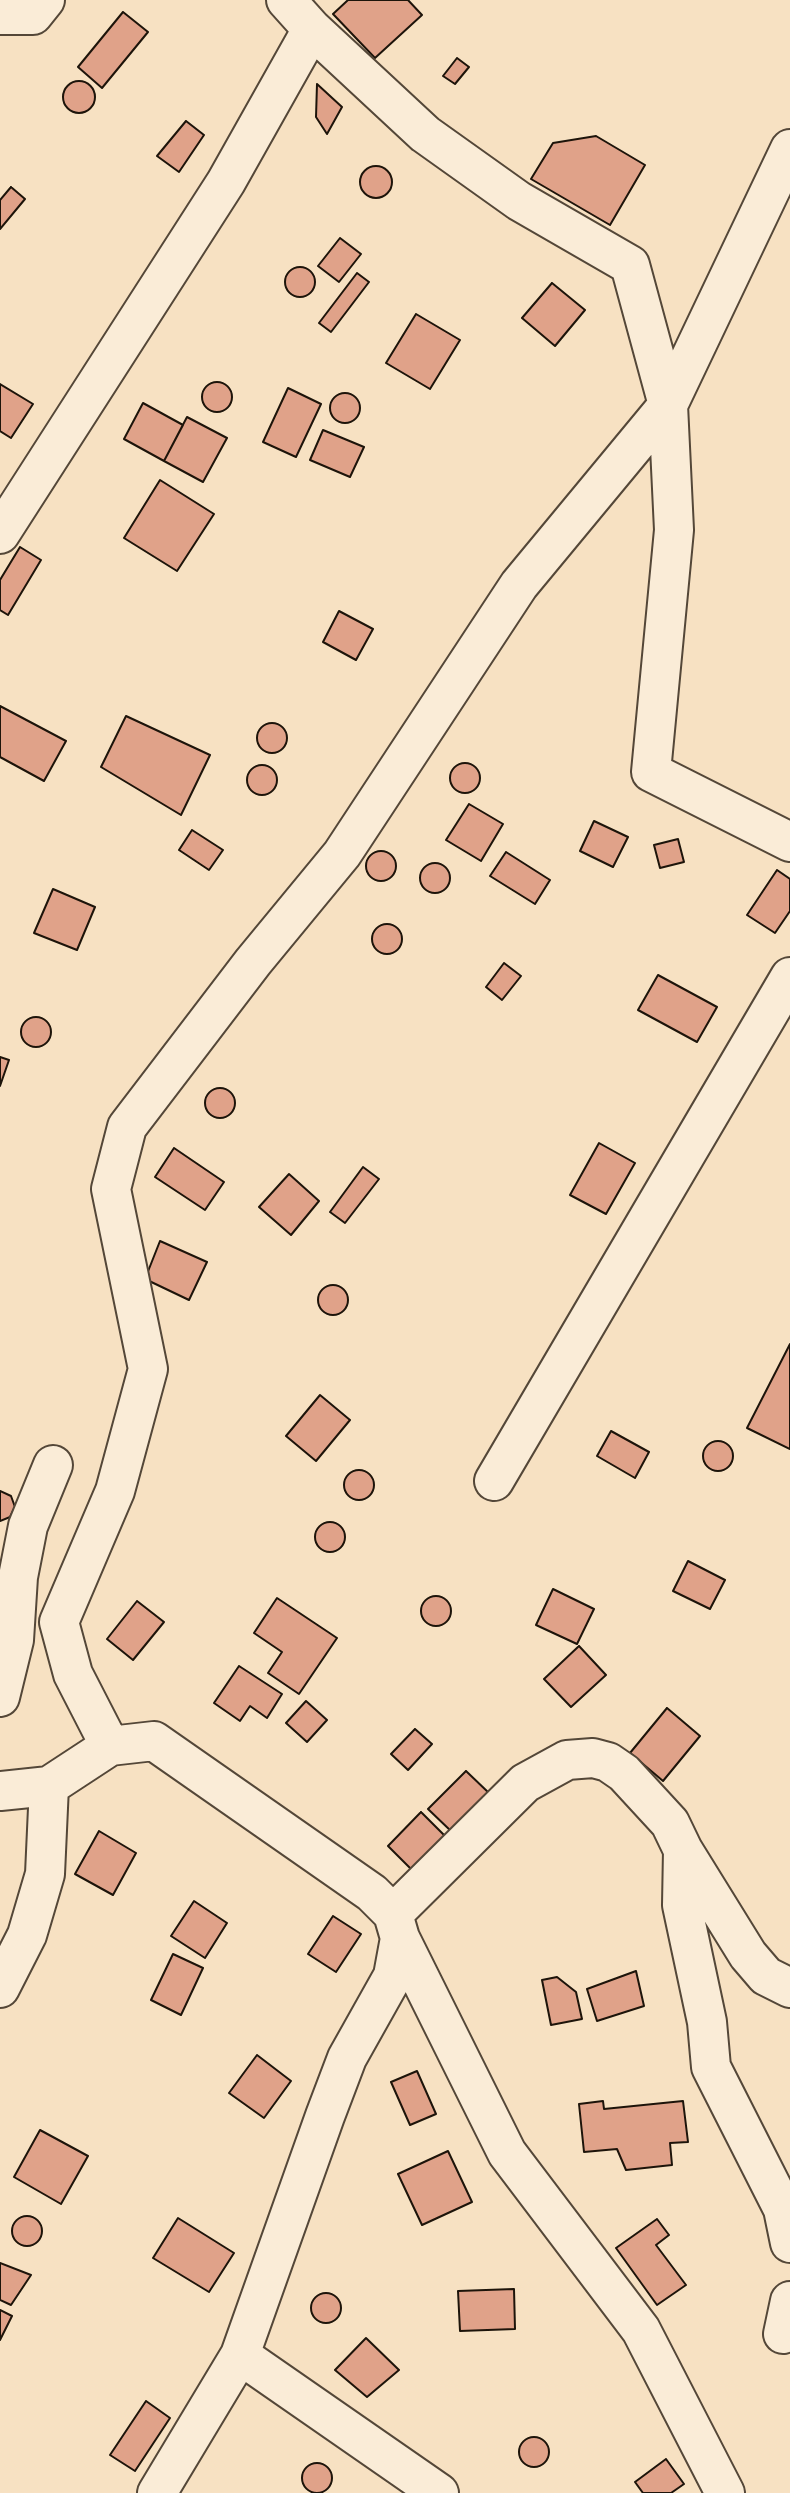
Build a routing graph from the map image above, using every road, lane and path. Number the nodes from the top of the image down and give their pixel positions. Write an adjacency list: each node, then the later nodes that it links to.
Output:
1 (45, 0): 3 (street)
2 (286, 0): 4 (street)
3 (0, 15)
4 (312, 29): 6 (street); 7 (street)
5 (790, 149): 6 (street)
6 (668, 405): 8 (street); 13 (street)
7 (0, 534)
8 (790, 842)
9 (790, 977): 11 (street)
10 (52, 1465): 12 (street)
11 (494, 1481)
12 (0, 1697)
13 (110, 1746): 14 (street); 17 (street)
14 (49, 1786): 15 (street); 19 (street)
15 (0, 1791)
16 (683, 1850): 17 (street); 18 (street); 20 (street)
17 (397, 1926): 21 (street); 24 (street)
18 (790, 1988)
19 (0, 1989)
20 (790, 2243)
21 (240, 2355): 22 (street); 23 (street)
22 (156, 2493)
23 (439, 2493)
24 (725, 2493)

